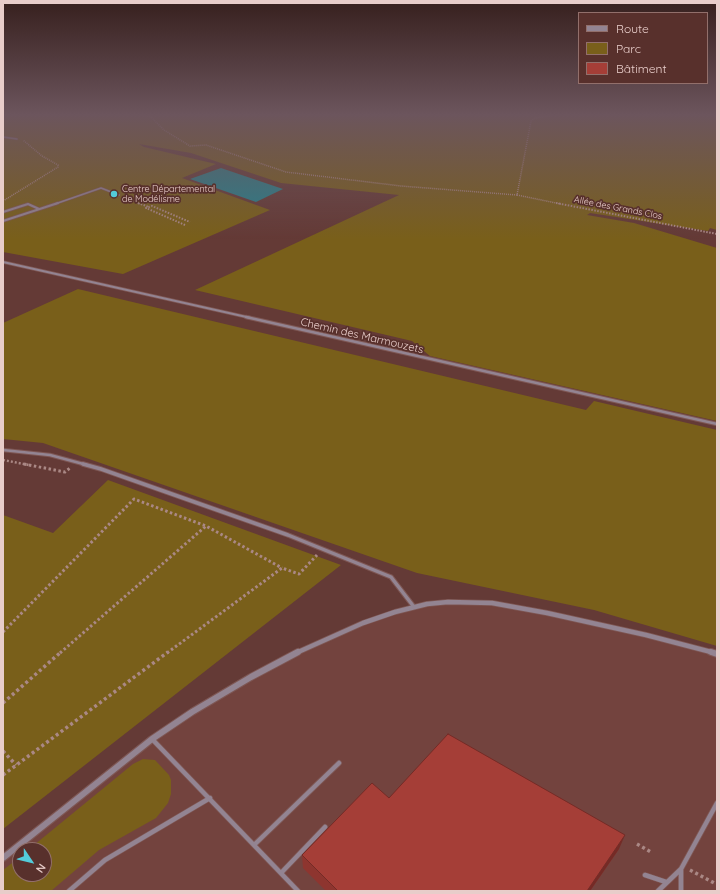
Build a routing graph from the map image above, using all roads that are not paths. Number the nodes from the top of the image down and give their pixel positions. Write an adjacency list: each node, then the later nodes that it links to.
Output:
1 (119, 195): 2 (lane)
2 (39, 208): 3 (lane); 4 (lane)
3 (3, 212)
4 (3, 221)
5 (3, 262): 6 (lane, Chemin des Marmouzets)
6 (717, 424)
7 (3, 450): 8 (lane)
8 (414, 607): 9 (street); 10 (street)
9 (717, 654)
10 (152, 739): 12 (lane); 16 (street)
11 (339, 763): 15 (lane)
12 (210, 798): 15 (lane); 21 (lane)
13 (717, 803): 17 (lane)
14 (325, 827): 18 (lane)
15 (254, 845): 18 (lane)
16 (3, 858)
17 (681, 867): 20 (lane); 24 (lane)
18 (281, 873): 22 (lane)
19 (645, 875): 20 (lane)
20 (666, 882): 23 (lane)
21 (69, 891)
22 (298, 891)
23 (658, 891)
24 (681, 891)

